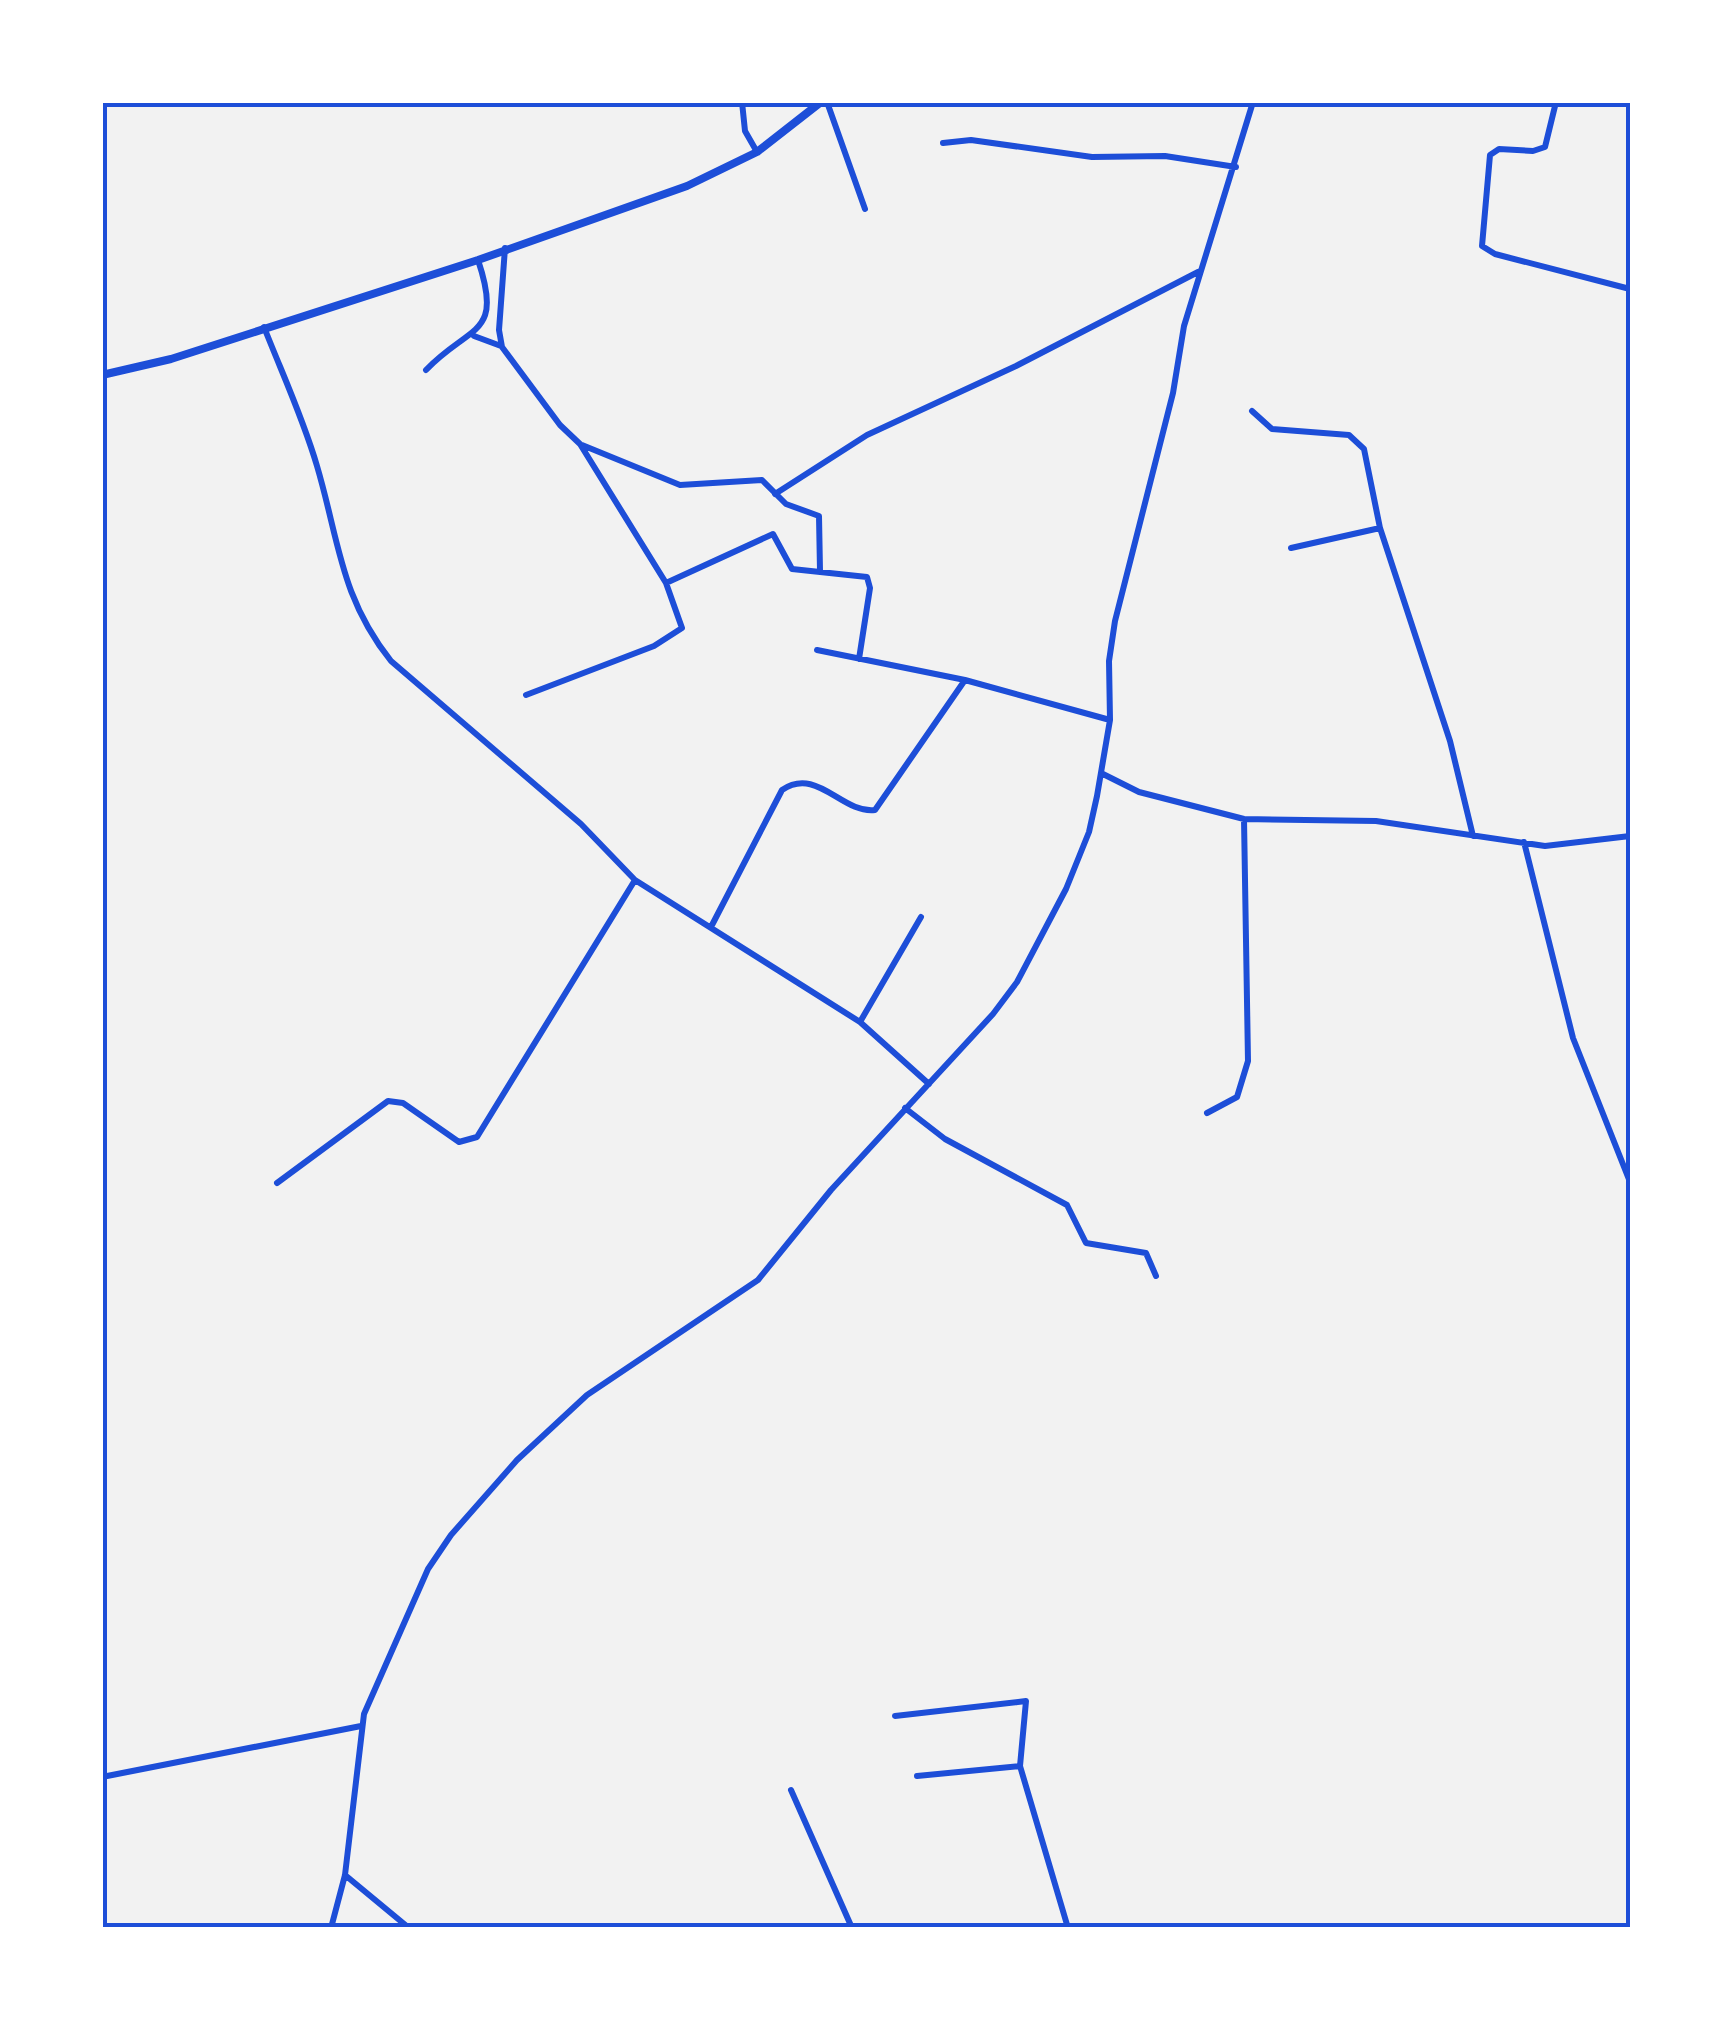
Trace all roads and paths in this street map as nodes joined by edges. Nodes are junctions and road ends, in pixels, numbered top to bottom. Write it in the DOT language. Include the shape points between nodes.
graph roads {
  1 [pos="742,102"];
  2 [pos="824,102"];
  3 [pos="1253,102"];
  4 [pos="1556,102"];
  5 [pos="943,143"];
  6 [pos="757,152"];
  7 [pos="1236,167"];
  8 [pos="865,209"];
  9 [pos="505,248"];
  10 [pos="478,260"];
  11 [pos="1199,271"];
  12 [pos="1630,290"];
  13 [pos="264,327"];
  14 [pos="474,336"];
  15 [pos="502,347"];
  16 [pos="426,370"];
  17 [pos="102,375"];
  18 [pos="1252,411"];
  19 [pos="580,444"];
  20 [pos="775,494"];
  21 [pos="1380,528"];
  22 [pos="1291,548"];
  23 [pos="820,571"];
  24 [pos="666,583"];
  25 [pos="817,650"];
  26 [pos="859,659"];
  27 [pos="965,680"];
  28 [pos="526,695"];
  29 [pos="1110,720"];
  30 [pos="1100,772"];
  31 [pos="1244,819"];
  32 [pos="1473,836"];
  33 [pos="1630,836"];
  34 [pos="1524,842"];
  35 [pos="634,880"];
  36 [pos="922,917"];
  37 [pos="711,927"];
  38 [pos="860,1022"];
  39 [pos="929,1084"];
  40 [pos="905,1108"];
  41 [pos="1207,1113"];
  42 [pos="277,1182"];
  43 [pos="1630,1182"];
  44 [pos="1156,1276"];
  45 [pos="895,1716"];
  46 [pos="361,1726"];
  47 [pos="1020,1766"];
  48 [pos="917,1776"];
  49 [pos="102,1777"];
  50 [pos="791,1790"];
  51 [pos="345,1875"];
  52 [pos="332,1928"];
  53 [pos="409,1928"];
  54 [pos="852,1928"];
  55 [pos="1068,1928"];
  1 -- 6 [label="street"];
  2 -- 6 [label="street"];
  2 -- 8 [label="street"];
  3 -- 7 [label="street"];
  4 -- 12 [label="street" via="1545,147 1499,149 1490,156 1482,246"];
  5 -- 7 [label="street" via="971,140"];
  6 -- 9 [label="street" via="687,186"];
  7 -- 11 [label="street"];
  9 -- 10 [label="street"];
  9 -- 15 [label="street"];
  10 -- 13 [label="street"];
  10 -- 14 [label="street" via="489,308"];
  11 -- 20 [label="street" via="868,435"];
  11 -- 29 [label="street" via="1115,621"];
  13 -- 17 [label="street"];
  13 -- 35 [label="street" via="312,452 348,589 373,638 419,688 581,824"];
  14 -- 15 [label="street"];
  14 -- 16 [label="street"];
  15 -- 19 [label="street"];
  18 -- 21 [label="street" via="1272,429 1348,435 1359,442"];
  19 -- 20 [label="street" via="680,485 756,479"];
  19 -- 24 [label="street"];
  20 -- 23 [label="street" via="819,516"];
  21 -- 22 [label="street"];
  21 -- 32 [label="street" via="1450,740"];
  23 -- 24 [label="street" via="786,565 778,540 767,533"];
  23 -- 26 [label="street" via="861,574 870,581"];
  24 -- 28 [label="street" via="681,620 678,633"];
  25 -- 26 [label="street"];
  26 -- 27 [label="street"];
  27 -- 29 [label="street"];
  27 -- 37 [label="street" via="874,810 812,783 782,790"];
  29 -- 30 [label="street"];
  30 -- 31 [label="street" via="1150,796"];
  30 -- 39 [label="street" via="1080,859 1018,982"];
  31 -- 32 [label="street" via="1361,820"];
  31 -- 41 [label="street" via="1248,1061 1237,1098"];
  32 -- 34 [label="street"];
  33 -- 34 [label="street" via="1545,846"];
  34 -- 43 [label="street" via="1573,1038"];
  35 -- 37 [label="street"];
  35 -- 42 [label="street" via="477,1138 459,1142 402,1103 388,1101"];
  36 -- 38 [label="street"];
  37 -- 38 [label="street"];
  38 -- 39 [label="street"];
  39 -- 40 [label="street"];
  40 -- 44 [label="street" via="945,1138 1067,1205 1086,1243 1146,1253"];
  40 -- 46 [label="street" via="758,1280 587,1395 484,1496 428,1569"];
  45 -- 47 [label="street" via="1026,1701"];
  46 -- 49 [label="street"];
  46 -- 51 [label="street"];
  47 -- 48 [label="street"];
  47 -- 55 [label="street"];
  50 -- 54 [label="street"];
  51 -- 52 [label="street"];
  51 -- 53 [label="street"];
}
